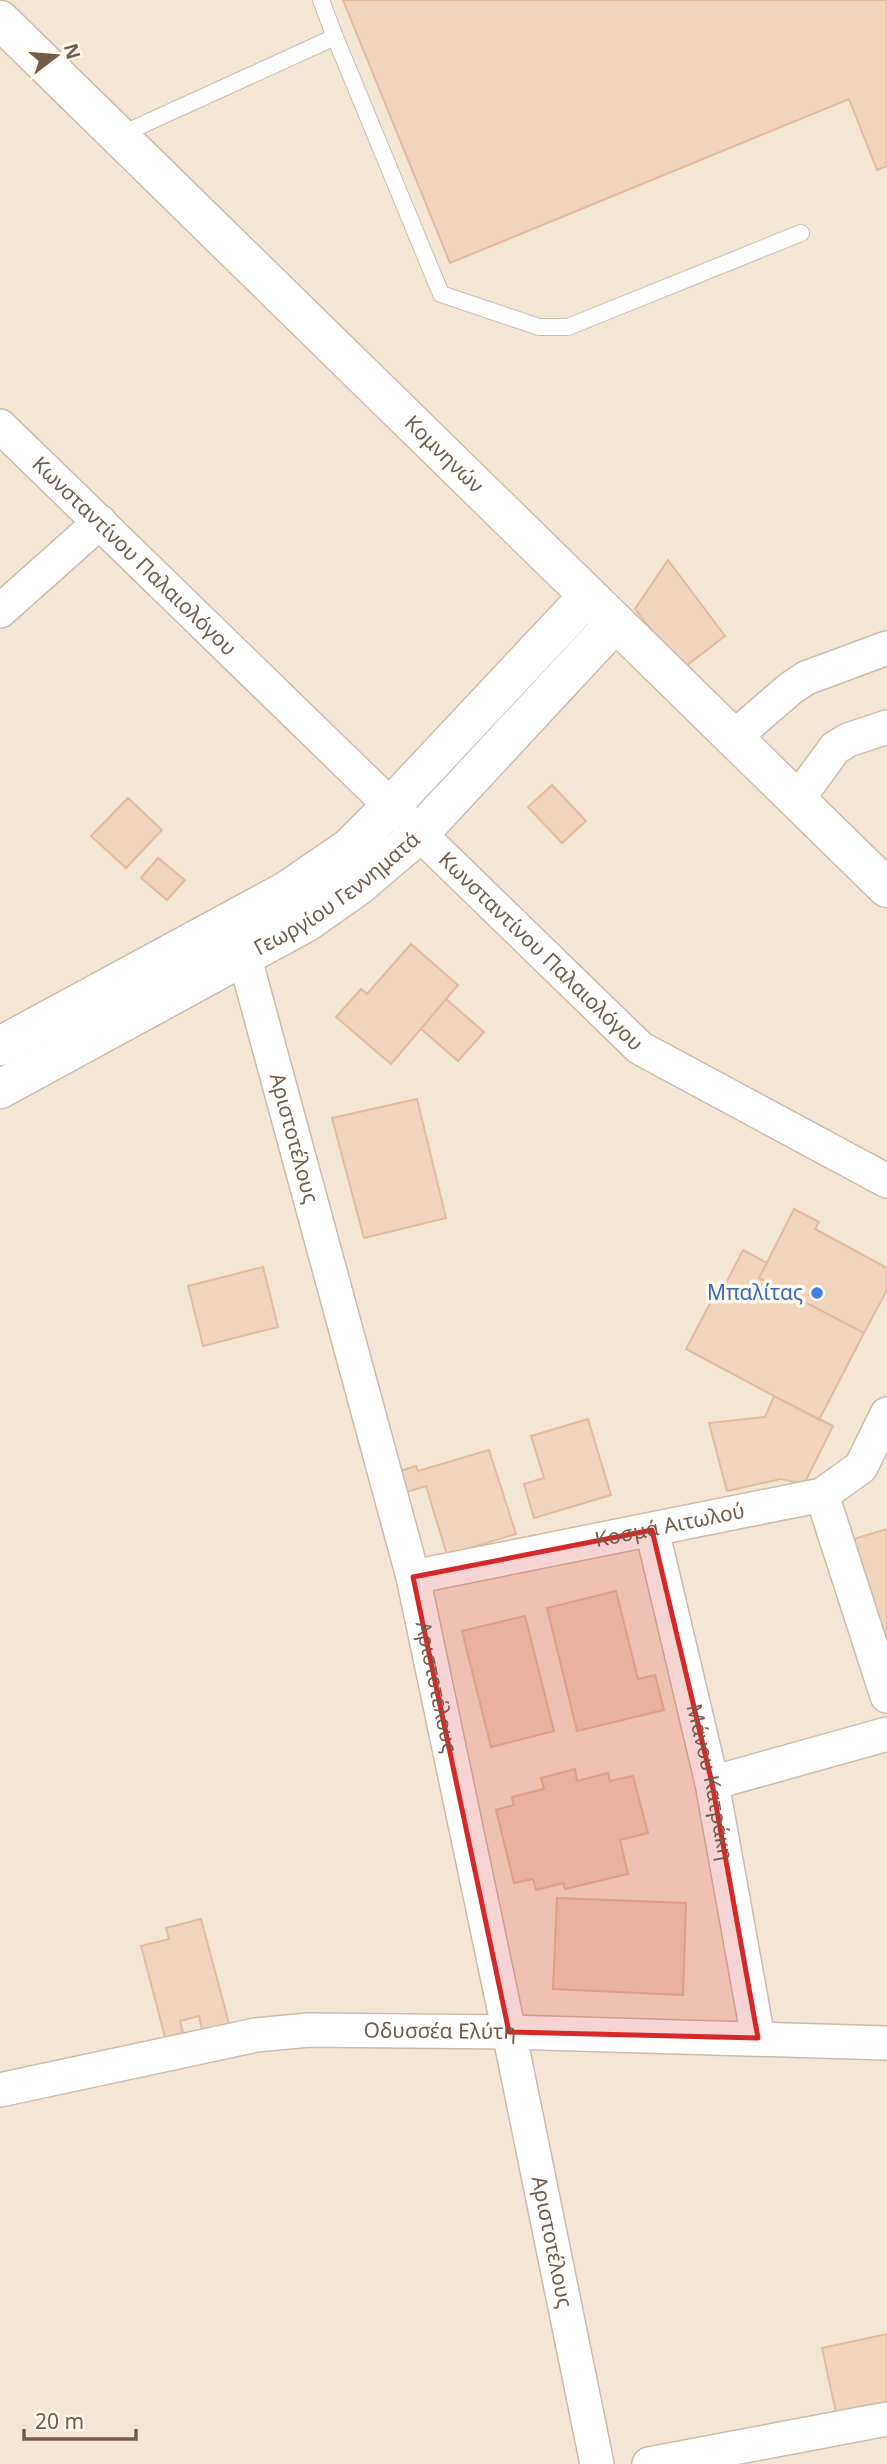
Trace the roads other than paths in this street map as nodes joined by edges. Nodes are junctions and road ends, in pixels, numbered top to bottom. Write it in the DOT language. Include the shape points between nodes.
graph roads {
  1 [pos="321,0"];
  2 [pos="6,17"];
  3 [pos="335,37"];
  4 [pos="117,136"];
  5 [pos="801,233"];
  6 [pos="0,426"];
  7 [pos="100,522"];
  8 [pos="588,596"];
  9 [pos="0,611"];
  10 [pos="615,623"];
  11 [pos="887,648"];
  12 [pos="887,727"];
  13 [pos="733,738"];
  14 [pos="797,800"];
  15 [pos="390,807"];
  16 [pos="418,835"];
  17 [pos="887,888"];
  18 [pos="236,939"];
  19 [pos="0,1046"];
  20 [pos="0,1089"];
  21 [pos="887,1181"];
  22 [pos="887,1414"];
  23 [pos="822,1495"];
  24 [pos="652,1530"];
  25 [pos="413,1577"];
  26 [pos="887,1696"];
  27 [pos="887,1734"];
  28 [pos="712,1783"];
  29 [pos="509,2032"];
  30 [pos="758,2038"];
  31 [pos="887,2043"];
  32 [pos="0,2090"];
  33 [pos="887,2420"];
  34 [pos="597,2464"];
  35 [pos="649,2464"];
  1 -- 3 [label="lane"];
  2 -- 4 [label="street, Κομνηνών"];
  3 -- 4 [label="lane"];
  3 -- 5 [label="lane" via="441,294 539,327 568,327"];
  4 -- 8 [label="street, Κομνηνών"];
  6 -- 7 [label="street, Κωνσταντίνου Παλαιολόγου"];
  7 -- 9 [label="street"];
  7 -- 15 [label="street, Κωνσταντίνου Παλαιολόγου"];
  8 -- 10 [label="street, Κομνηνών"];
  8 -- 15 [label="street, Γεωργίου Γεννηματά"];
  10 -- 13 [label="street, Κομνηνών"];
  10 -- 16 [label="street, Γεωργίου Γεννηματά"];
  11 -- 13 [label="street" via="806,678"];
  12 -- 14 [label="street" via="835,748"];
  13 -- 14 [label="street, Κομνηνών"];
  14 -- 17 [label="street, Κομνηνών"];
  15 -- 16 [label="street, Κωνσταντίνου Παλαιολόγου"];
  15 -- 18 [label="street, Γεωργίου Γεννηματά" via="349,848 288,890"];
  16 -- 18 [label="street, Γεωργίου Γεννηματά" via="307,922"];
  16 -- 21 [label="street, Κωνσταντίνου Παλαιολόγου" via="640,1048"];
  18 -- 19 [label="street, Γεωργίου Γεννηματά"];
  18 -- 20 [label="street, Γεωργίου Γεννηματά"];
  18 -- 25 [label="street, Αριστοτέλους"];
  22 -- 23 [label="street, Κοσμά Αιτωλού" via="860,1466"];
  23 -- 24 [label="street, Κοσμά Αιτωλού"];
  23 -- 26 [label="street"];
  24 -- 25 [label="street, Κοσμά Αιτωλού"];
  24 -- 28 [label="street, Μάνου Κατράκη"];
  25 -- 29 [label="street, Αριστοτέλους"];
  27 -- 28 [label="street"];
  28 -- 30 [label="street, Μάνου Κατράκη"];
  29 -- 30 [label="street, Οδυσσέα Ελύτη"];
  29 -- 32 [label="street, Οδυσσέα Ελύτη" via="309,2030 256,2035"];
  29 -- 34 [label="street, Αριστοτέλους"];
  30 -- 31 [label="street, Οδυσσέα Ελύτη"];
  33 -- 35 [label="street"];
}
